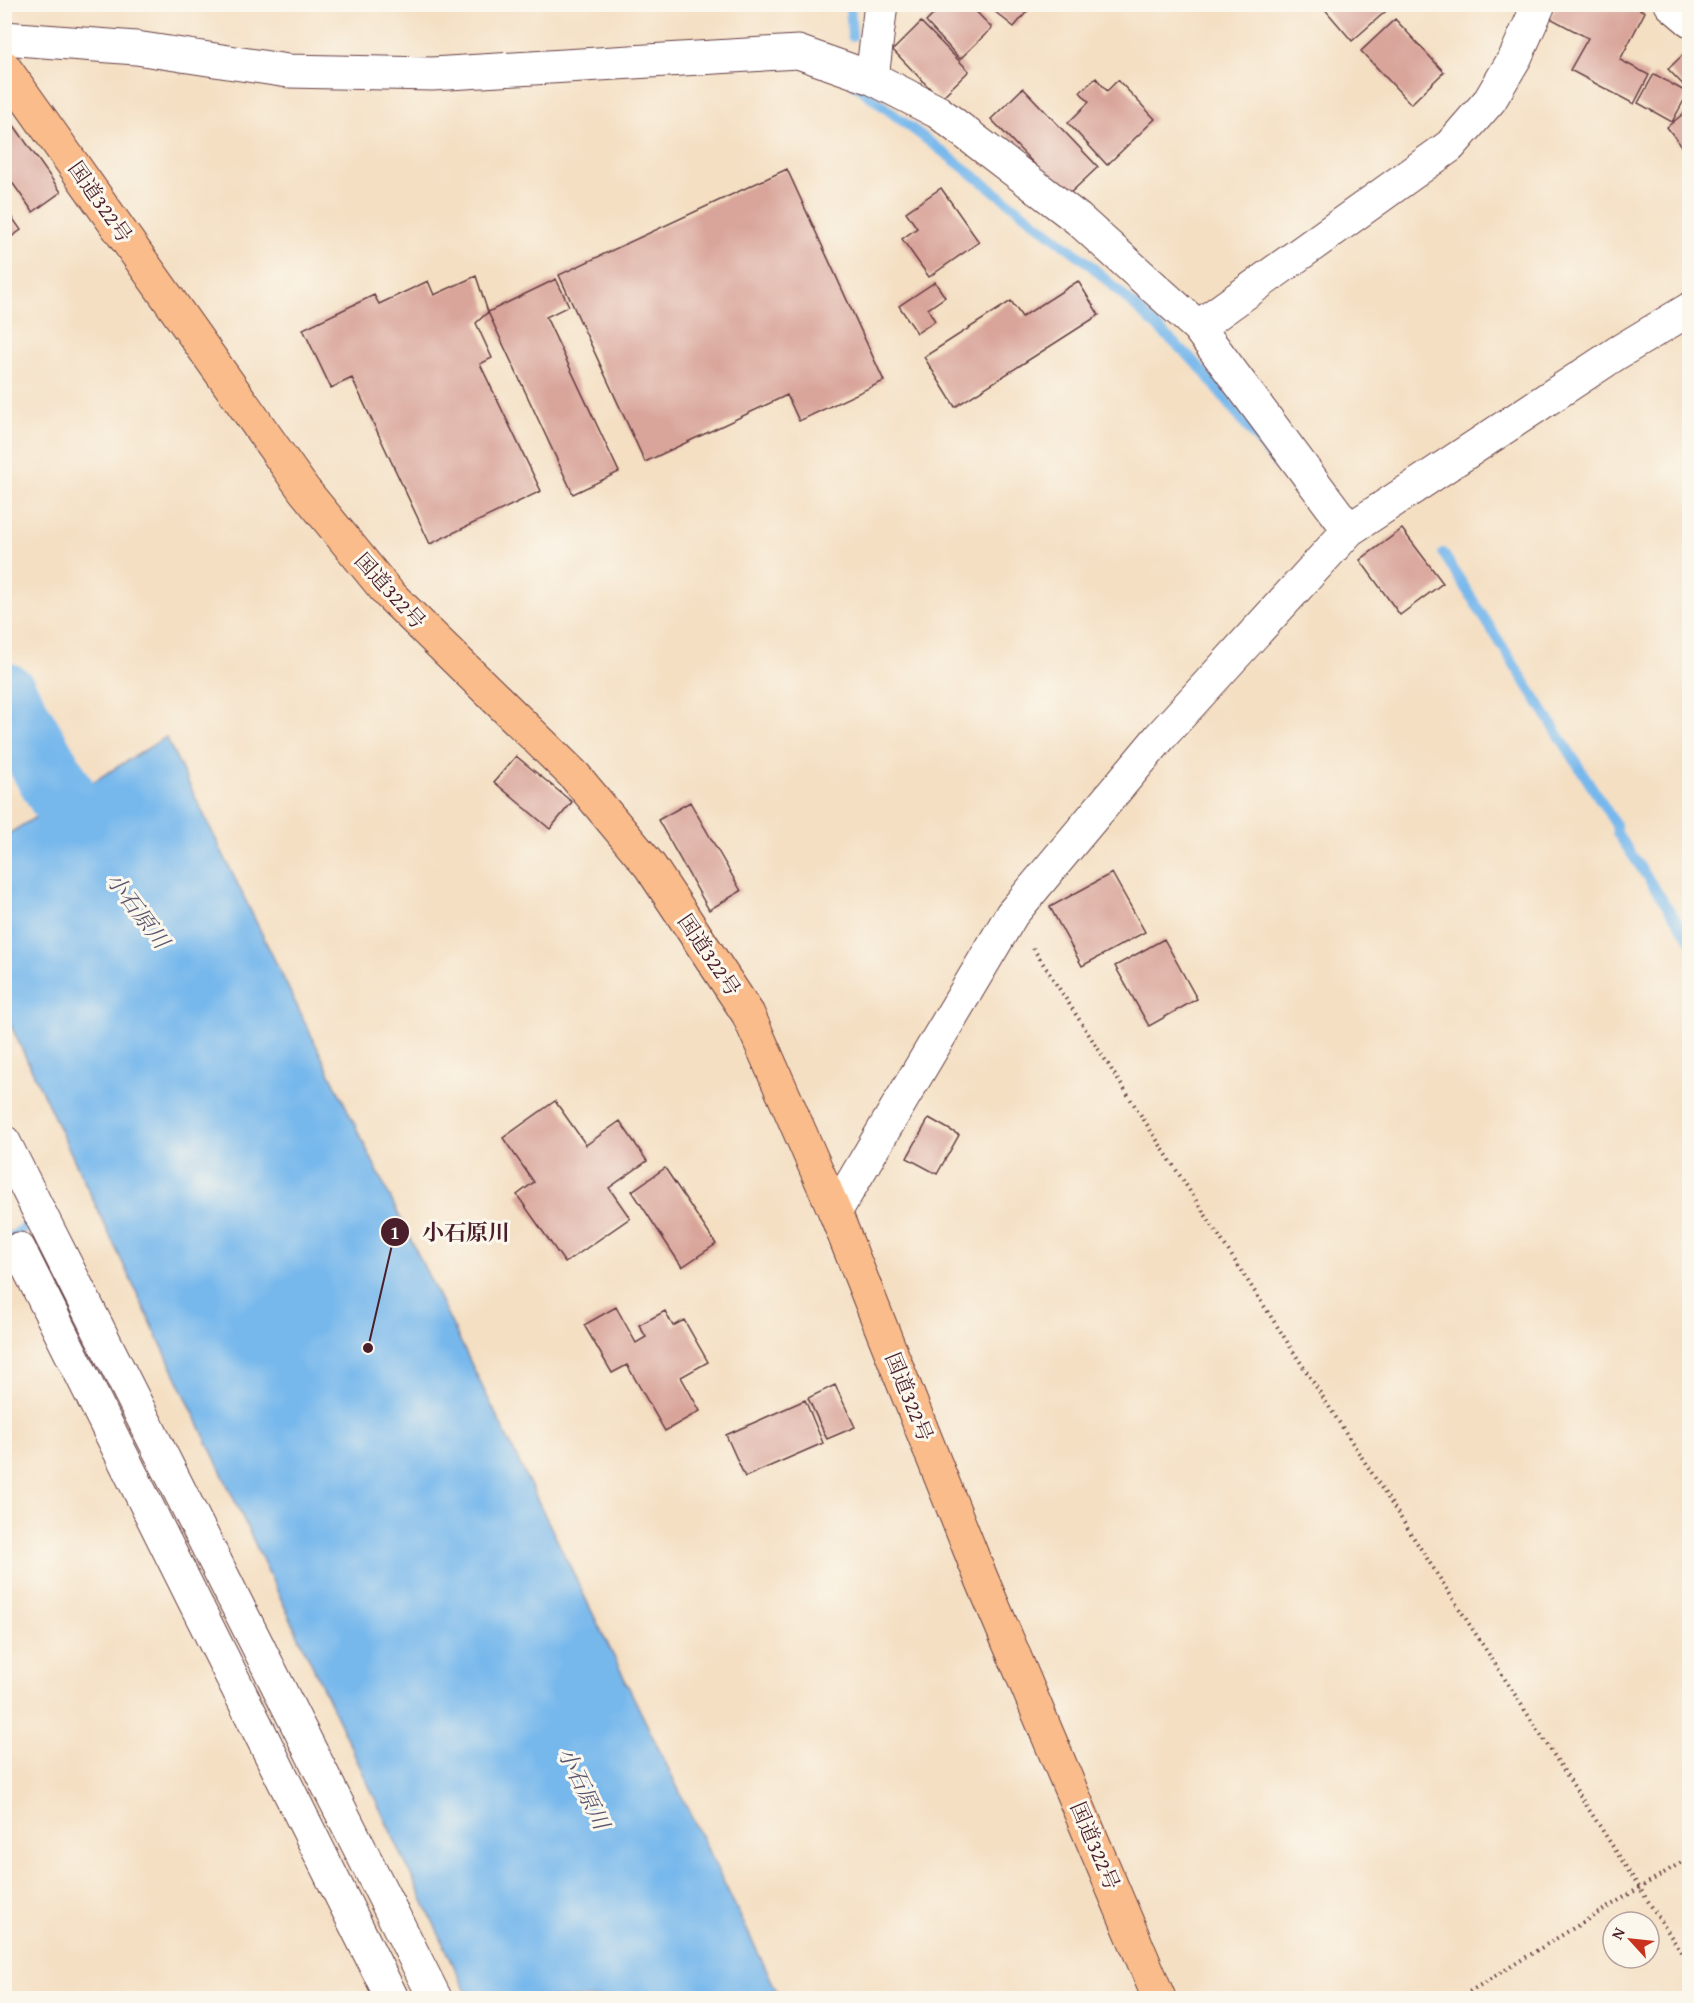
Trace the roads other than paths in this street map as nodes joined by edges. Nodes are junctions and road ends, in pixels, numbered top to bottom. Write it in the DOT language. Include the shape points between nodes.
graph roads {
  1 [pos="881,4"];
  2 [pos="1539,4"];
  3 [pos="1671,4"];
  4 [pos="1689,20"];
  5 [pos="4,38"];
  6 [pos="4,67"];
  7 [pos="872,78"];
  8 [pos="1689,309"];
  9 [pos="1198,327"];
  10 [pos="1349,530"];
  11 [pos="4,1142"];
  12 [pos="835,1212"];
  13 [pos="50,1230"];
  14 [pos="12,1254"];
  15 [pos="392,1998"];
  16 [pos="435,1998"];
  17 [pos="1159,1998"];
  1 -- 7 [label="street"];
  2 -- 9 [label="street" via="1516,56 1490,100 1450,146"];
  3 -- 4 [label="street"];
  5 -- 7 [label="street" via="136,48 288,71 420,74 798,52"];
  6 -- 12 [label="highway, 国道322号" via="304,490 389,594 575,776 650,866 748,1014"];
  7 -- 9 [label="street" via="938,112 1078,219"];
  8 -- 10 [label="street"];
  9 -- 10 [label="street"];
  10 -- 12 [label="street" via="1160,737 1012,915"];
  11 -- 13 [label="street"];
  12 -- 17 [label="highway, 国道322号" via="977,1568"];
  13 -- 14 [label="street"];
  13 -- 16 [label="street"];
  14 -- 15 [label="street"];
}
